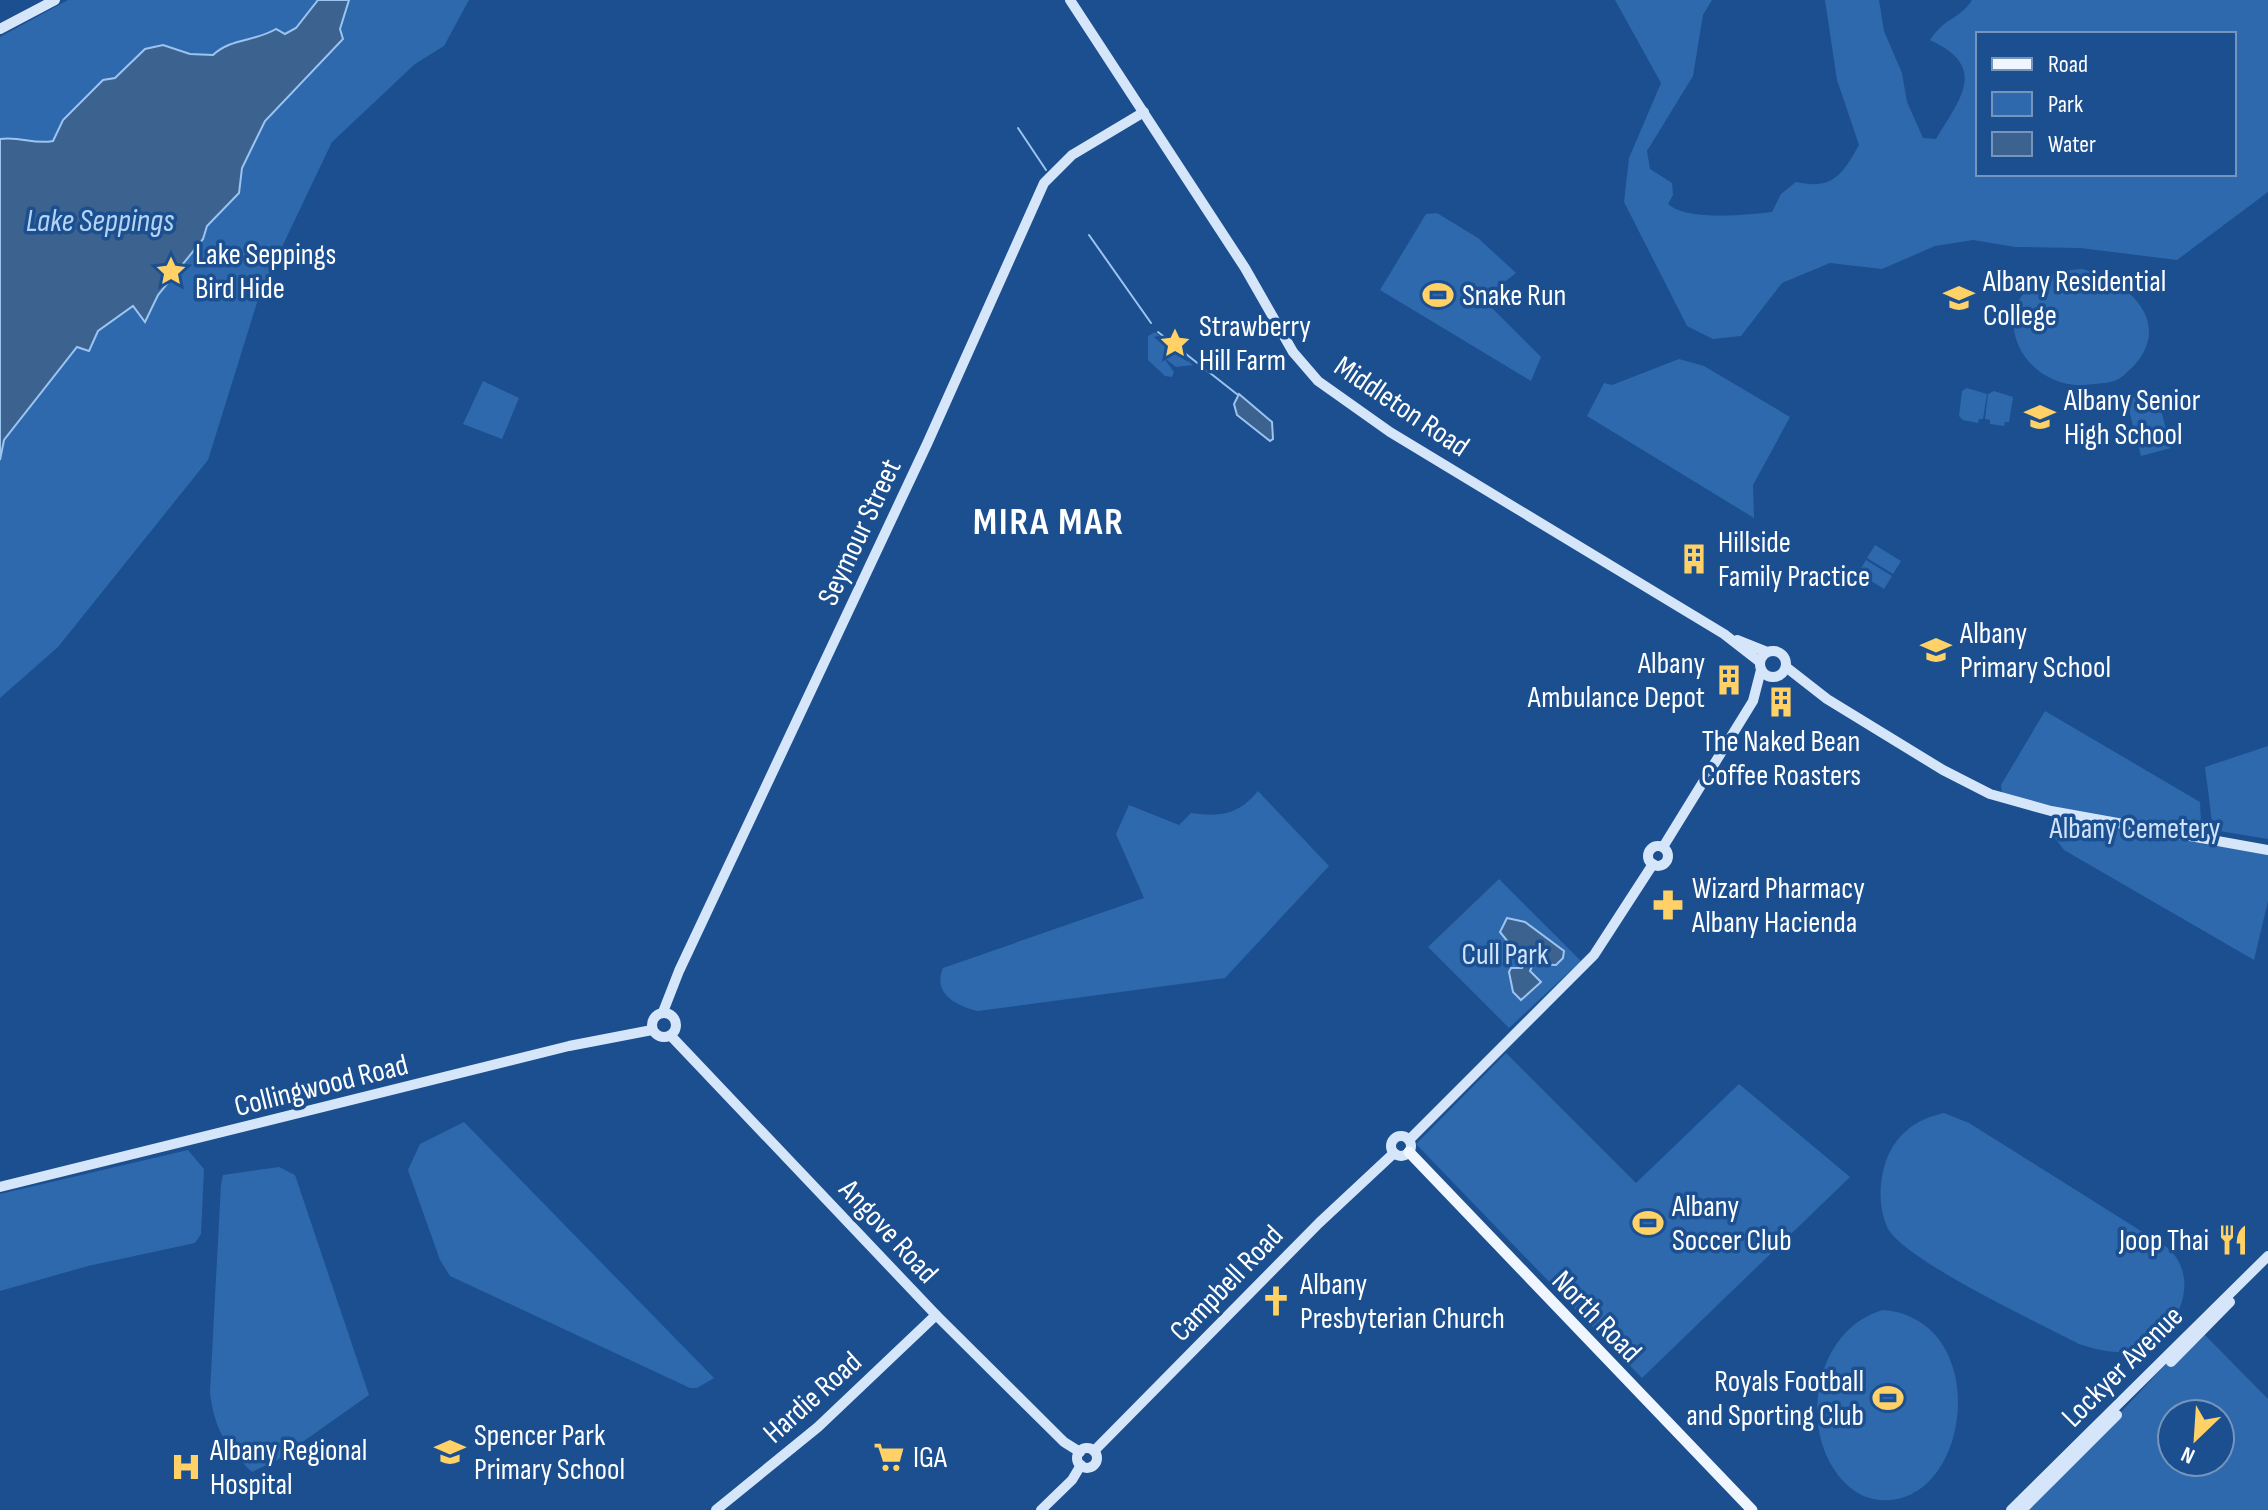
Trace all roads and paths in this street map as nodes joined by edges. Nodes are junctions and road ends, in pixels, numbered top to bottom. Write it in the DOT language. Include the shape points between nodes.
graph roads {
  1 [pos="55,0"];
  2 [pos="1070,0"];
  3 [pos="0,29"];
  4 [pos="1144,112"];
  5 [pos="1724,634"];
  6 [pos="1767,652"];
  7 [pos="1760,666"];
  8 [pos="1779,673"];
  9 [pos="1753,701"];
  10 [pos="2268,850"];
  11 [pos="663,1012"];
  12 [pos="652,1030"];
  13 [pos="671,1036"];
  14 [pos="1409,1146"];
  15 [pos="1394,1153"];
  16 [pos="0,1187"];
  17 [pos="2268,1256"];
  18 [pos="2268,1264"];
  19 [pos="936,1315"];
  20 [pos="1094,1451"];
  21 [pos="1080,1452"];
  22 [pos="1081,1465"];
  23 [pos="716,1510"];
  24 [pos="1041,1510"];
  25 [pos="1752,1510"];
  26 [pos="2011,1510"];
  27 [pos="2022,1510"];
  1 -- 3 [label="main road"];
  2 -- 4 [label="main road, Middleton Road"];
  4 -- 5 [label="main road, Middleton Road" via="1293,352 1318,381 1390,432"];
  4 -- 11 [label="main road, Seymour Street" via="1072,155 1044,183"];
  5 -- 6 [label="main road, Middleton Road"];
  5 -- 7 [label="main road, Middleton Road"];
  6 -- 7 [label="main road"];
  6 -- 8 [label="main road, Middleton Road" via="1780,653"];
  7 -- 8 [label="main road, Middleton Road"];
  7 -- 9 [label="main road"];
  8 -- 9 [label="main road"];
  8 -- 10 [label="main road" via="1967,784 2015,804"];
  9 -- 14 [label="main road" via="1663,847 1650,849 1653,864 1594,955 1508,1036"];
  11 -- 12 [label="main road" via="652,1022"];
  11 -- 13 [label="main road" via="677,1024"];
  12 -- 13 [label="main road" via="657,1036"];
  12 -- 16 [label="main road, Collingwood Road"];
  13 -- 19 [label="main road, Angove Road"];
  14 -- 15 [label="main road" via="1403,1156"];
  14 -- 15 [label="main road, Campbell Road" via="1402,1136 1395,1139"];
  14 -- 25 [label="main road, North Road"];
  15 -- 20 [label="main road, Campbell Road"];
  17 -- 26 [label="main road, Lockyer Avenue"];
  18 -- 27 [label="main road, Lockyer Avenue"];
  19 -- 21 [label="main road, Angove Road" via="1053,1432"];
  19 -- 23 [label="main road, Hardie Road" via="818,1427"];
  20 -- 21 [label="main road"];
  20 -- 22 [label="main road" via="1093,1466"];
  21 -- 22 [label="main road"];
  22 -- 24 [label="main road"];
}
